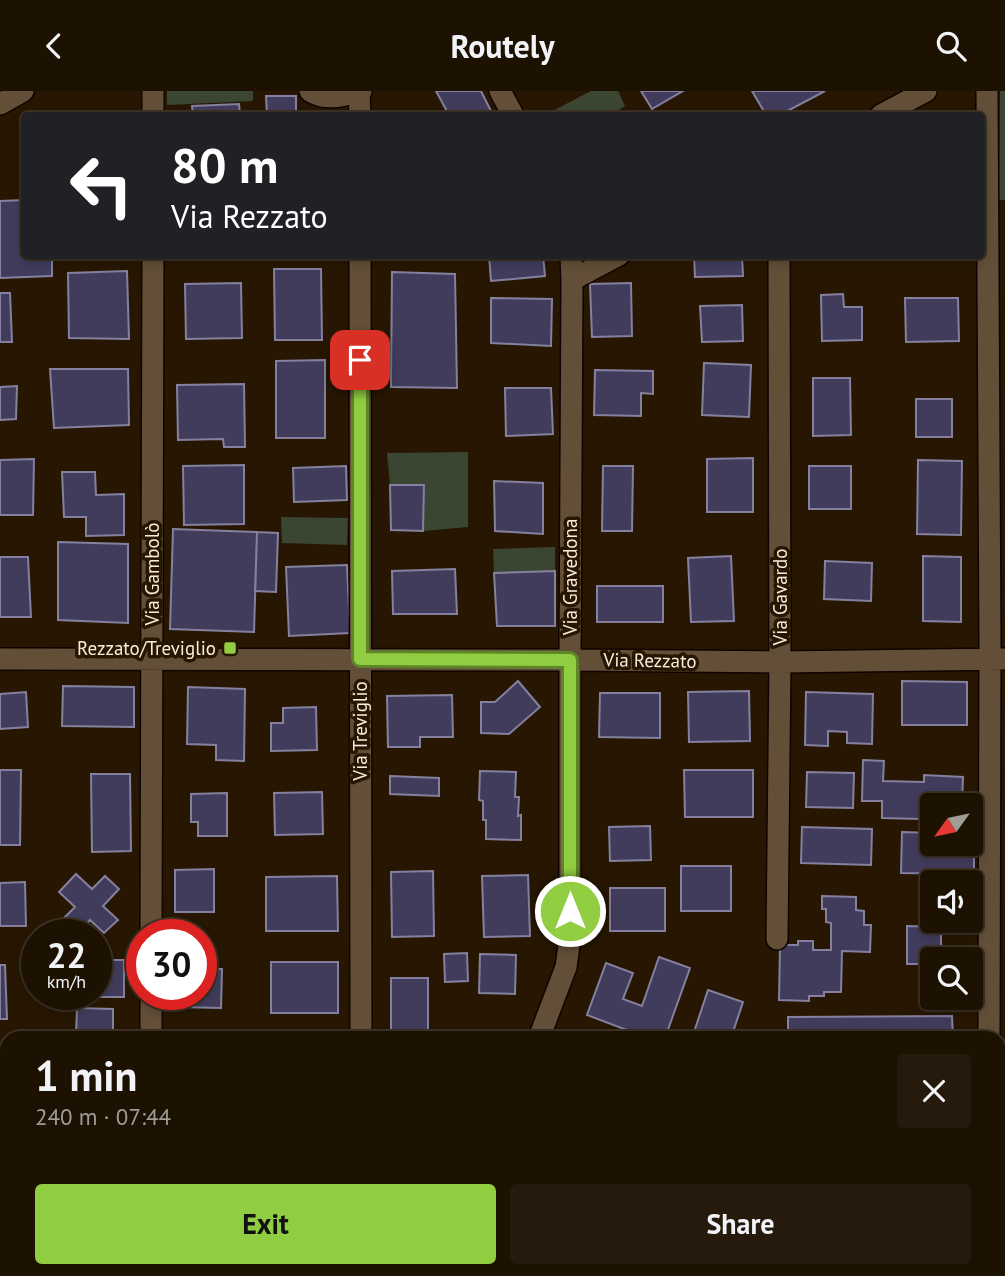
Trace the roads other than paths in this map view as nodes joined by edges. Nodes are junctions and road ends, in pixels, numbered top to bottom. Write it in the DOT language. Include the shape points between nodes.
graph roads {
  1 [pos="23,91"];
  2 [pos="153,91"];
  3 [pos="310,91"];
  4 [pos="360,91"];
  5 [pos="500,91"];
  6 [pos="926,91"];
  7 [pos="987,91"];
  8 [pos="0,104"];
  9 [pos="153,112"];
  10 [pos="360,112"];
  11 [pos="511,112"];
  12 [pos="887,112"];
  13 [pos="153,259"];
  14 [pos="360,259"];
  15 [pos="571,259"];
  16 [pos="611,259"];
  17 [pos="779,259"];
  18 [pos="572,280"];
  19 [pos="0,659"];
  20 [pos="360,659"];
  21 [pos="997,659"];
  22 [pos="152,660"];
  23 [pos="570,660"];
  24 [pos="780,662"];
  25 [pos="151,919"];
  26 [pos="777,939"];
  27 [pos="151,1010"];
  28 [pos="151,1031"];
  29 [pos="361,1031"];
  30 [pos="542,1031"];
  31 [pos="989,1031"];
  1 -- 8 [label="street"];
  2 -- 9 [label="street"];
  3 -- 4 [label="street" via="328,98"];
  4 -- 10 [label="street"];
  5 -- 11 [label="street"];
  6 -- 12 [label="street"];
  7 -- 21 [label="street"];
  13 -- 22 [label="street, Via Gambolò"];
  14 -- 20 [label="street, Via Treviglio"];
  15 -- 18 [label="street, Via Gravedona"];
  16 -- 18 [label="street"];
  17 -- 24 [label="street, Via Gavardo"];
  18 -- 23 [label="street, Via Gravedona"];
  19 -- 22 [label="street, Via Rezzato"];
  20 -- 22 [label="street, Via Rezzato"];
  20 -- 23 [label="street, Via Rezzato"];
  20 -- 29 [label="street, Via Treviglio"];
  21 -- 24 [label="street, Via Rezzato"];
  21 -- 31 [label="street"];
  22 -- 25 [label="street, Via Gambolò"];
  23 -- 24 [label="street, Via Rezzato"];
  23 -- 30 [label="street, Via Gravedona" via="570,947"];
  24 -- 26 [label="street, Via Gavardo"];
  27 -- 28 [label="street"];
}
